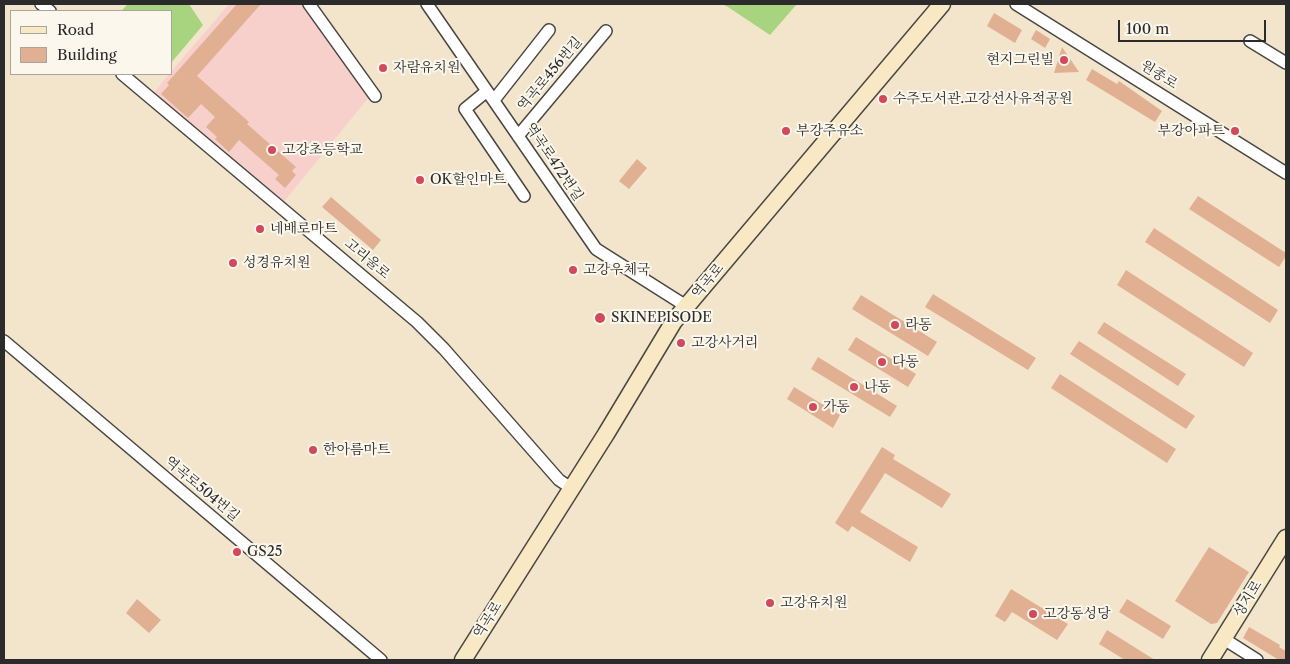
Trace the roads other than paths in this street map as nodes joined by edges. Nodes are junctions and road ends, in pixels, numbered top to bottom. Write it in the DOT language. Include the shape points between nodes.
graph roads {
  1 [pos="309,4"];
  2 [pos="428,4"];
  3 [pos="942,4"];
  4 [pos="1016,4"];
  5 [pos="549,30"];
  6 [pos="606,31"];
  7 [pos="1250,41"];
  8 [pos="1286,63"];
  9 [pos="123,75"];
  10 [pos="375,96"];
  11 [pos="491,96"];
  12 [pos="518,136"];
  13 [pos="1286,173"];
  14 [pos="524,196"];
  15 [pos="686,306"];
  16 [pos="4,341"];
  17 [pos="571,488"];
  18 [pos="1286,538"];
  19 [pos="1224,639"];
  20 [pos="381,660"];
  21 [pos="463,660"];
  22 [pos="1210,660"];
  23 [pos="1257,660"];
  1 -- 10 [label="street"];
  2 -- 11 [label="street, 역곡로472번길"];
  3 -- 15 [label="street, 역곡로"];
  4 -- 13 [label="street, 원종로"];
  5 -- 11 [label="street, 역곡로456번길"];
  6 -- 12 [label="street, 역곡로456번길"];
  7 -- 8 [label="street"];
  9 -- 17 [label="street, 고리울로" via="418,322 559,480"];
  11 -- 12 [label="street, 역곡로472번길"];
  11 -- 14 [label="street, 역곡로456번길" via="464,109"];
  12 -- 15 [label="street, 역곡로472번길" via="596,250"];
  15 -- 17 [label="street, 역곡로" via="674,320"];
  16 -- 20 [label="street, 역곡로504번길"];
  17 -- 21 [label="street, 역곡로"];
  18 -- 19 [label="street, 성지로"];
  19 -- 22 [label="street, 성지로"];
  19 -- 23 [label="street"];
}
